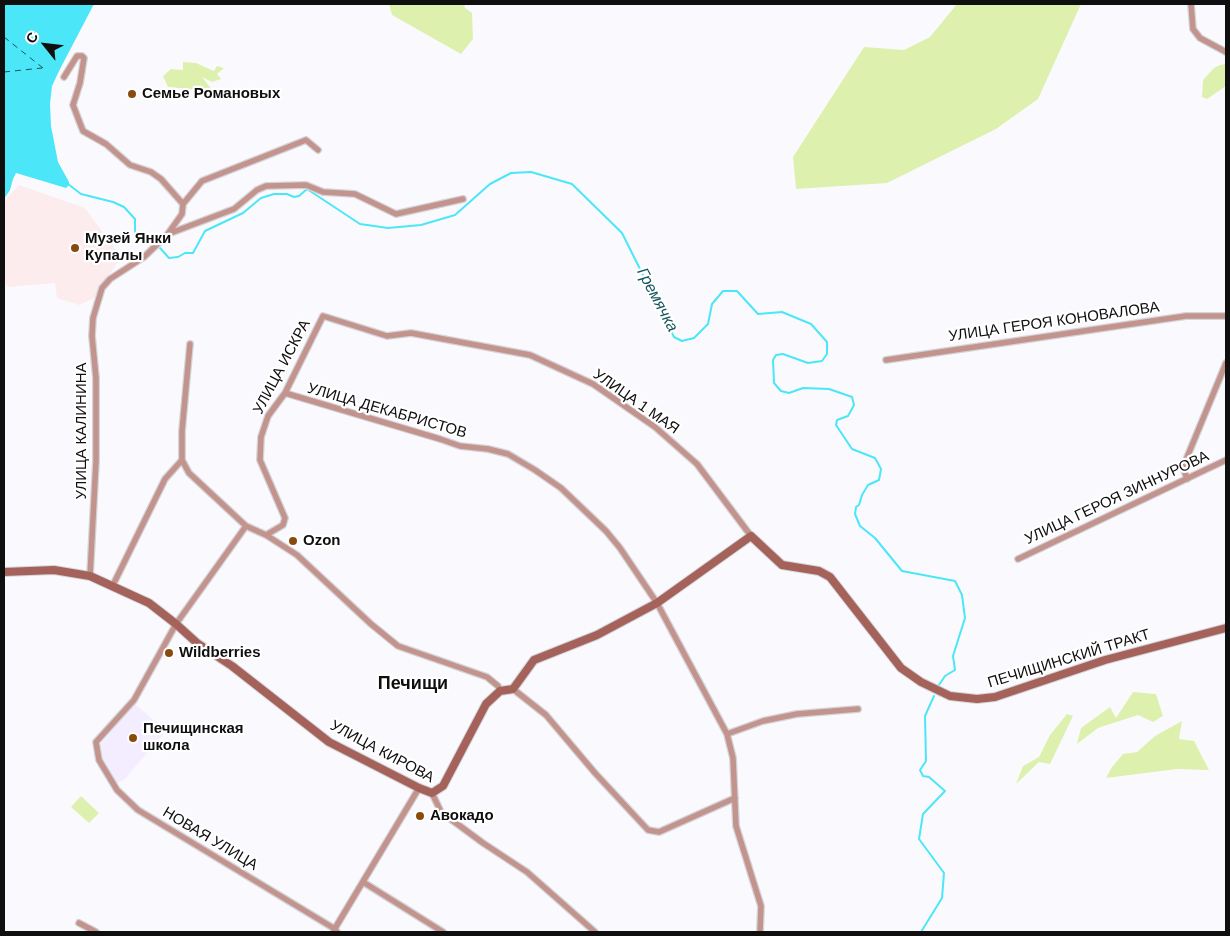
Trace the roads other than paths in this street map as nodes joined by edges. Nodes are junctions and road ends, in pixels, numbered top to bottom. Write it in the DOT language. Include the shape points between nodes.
graph roads {
  1 [pos="1191,4"];
  2 [pos="1226,52"];
  3 [pos="64,77"];
  4 [pos="318,150"];
  5 [pos="464,199"];
  6 [pos="183,204"];
  7 [pos="167,235"];
  8 [pos="323,316"];
  9 [pos="1226,316"];
  10 [pos="190,344"];
  11 [pos="886,360"];
  12 [pos="1226,363"];
  13 [pos="284,394"];
  14 [pos="182,460"];
  15 [pos="1226,460"];
  16 [pos="1187,479"];
  17 [pos="246,526"];
  18 [pos="266,535"];
  19 [pos="751,536"];
  20 [pos="1018,559"];
  21 [pos="4,572"];
  22 [pos="90,576"];
  23 [pos="113,586"];
  24 [pos="657,603"];
  25 [pos="176,624"];
  26 [pos="1226,628"];
  27 [pos="513,688"];
  28 [pos="500,691"];
  29 [pos="858,709"];
  30 [pos="727,734"];
  31 [pos="418,788"];
  32 [pos="432,793"];
  33 [pos="735,798"];
  34 [pos="363,882"];
  35 [pos="79,923"];
  36 [pos="335,931"];
  37 [pos="96,932"];
  38 [pos="443,932"];
  39 [pos="595,932"];
  40 [pos="760,932"];
  1 -- 2 [label="street" via="1193,30 1200,38"];
  3 -- 6 [label="street" via="77,56 82,56 80,84 73,105 83,131 106,144 130,165 161,179"];
  4 -- 6 [label="street" via="306,140 202,182"];
  5 -- 7 [label="street" via="396,214 355,194 323,192 306,185 266,186 234,209"];
  6 -- 7 [label="street" via="182,214"];
  7 -- 22 [label="street, УЛИЦА КАЛИНИНА" via="144,257 110,279 102,288 93,318 96,461"];
  8 -- 13 [label="street, УЛИЦА ИСКРА"];
  8 -- 19 [label="street, УЛИЦА 1 МАЯ" via="387,336 411,333 530,355 593,384 654,427 697,464"];
  9 -- 11 [label="street, УЛИЦА ГЕРОЯ КОНОВАЛОВА" via="1186,316"];
  10 -- 14 [label="street"];
  12 -- 16 [label="street" via="1183,467"];
  13 -- 18 [label="street, УЛИЦА ИСКРА" via="268,416 261,437 260,460 285,518 283,525"];
  13 -- 24 [label="street, УЛИЦА ДЕКАБРИСТОВ" via="460,446 508,454 561,488 606,531"];
  14 -- 17 [label="street" via="189,472"];
  14 -- 23 [label="street" via="165,479"];
  15 -- 16 [label="street, УЛИЦА ГЕРОЯ ЗИННУРОВА"];
  16 -- 20 [label="street, УЛИЦА ГЕРОЯ ЗИННУРОВА"];
  17 -- 18 [label="street"];
  17 -- 25 [label="street"];
  18 -- 28 [label="street" via="297,555 398,646 487,677"];
  19 -- 24 [label="street"];
  19 -- 26 [label="street, ПЕЧИЩИНСКИЙ ТРАКТ" via="782,565 819,571 830,577 901,668 950,696 977,700 995,697 1105,660"];
  21 -- 22 [label="street, УЛИЦА КИРОВА" via="54,570"];
  22 -- 23 [label="street, УЛИЦА КИРОВА"];
  23 -- 25 [label="street, УЛИЦА КИРОВА" via="149,603"];
  24 -- 27 [label="street" via="597,636 534,660"];
  24 -- 30 [label="street, УЛИЦА ДЕКАБРИСТОВ"];
  25 -- 31 [label="street, УЛИЦА КИРОВА" via="329,742"];
  25 -- 36 [label="street, НОВАЯ УЛИЦА" via="134,700 96,742 103,768 118,790 138,810"];
  27 -- 28 [label="street"];
  27 -- 33 [label="street" via="546,715 648,830 659,832"];
  28 -- 32 [label="street" via="486,704 442,786"];
  29 -- 30 [label="street" via="788,716"];
  30 -- 33 [label="street, УЛИЦА ДЕКАБРИСТОВ" via="733,758"];
  31 -- 32 [label="street, УЛИЦА КИРОВА"];
  31 -- 34 [label="street"];
  32 -- 39 [label="street, УЛИЦА КИРОВА" via="441,812 527,872"];
  33 -- 40 [label="street, УЛИЦА ДЕКАБРИСТОВ" via="736,826 761,906"];
  34 -- 36 [label="street"];
  34 -- 38 [label="street"];
  35 -- 37 [label="street"];
}
